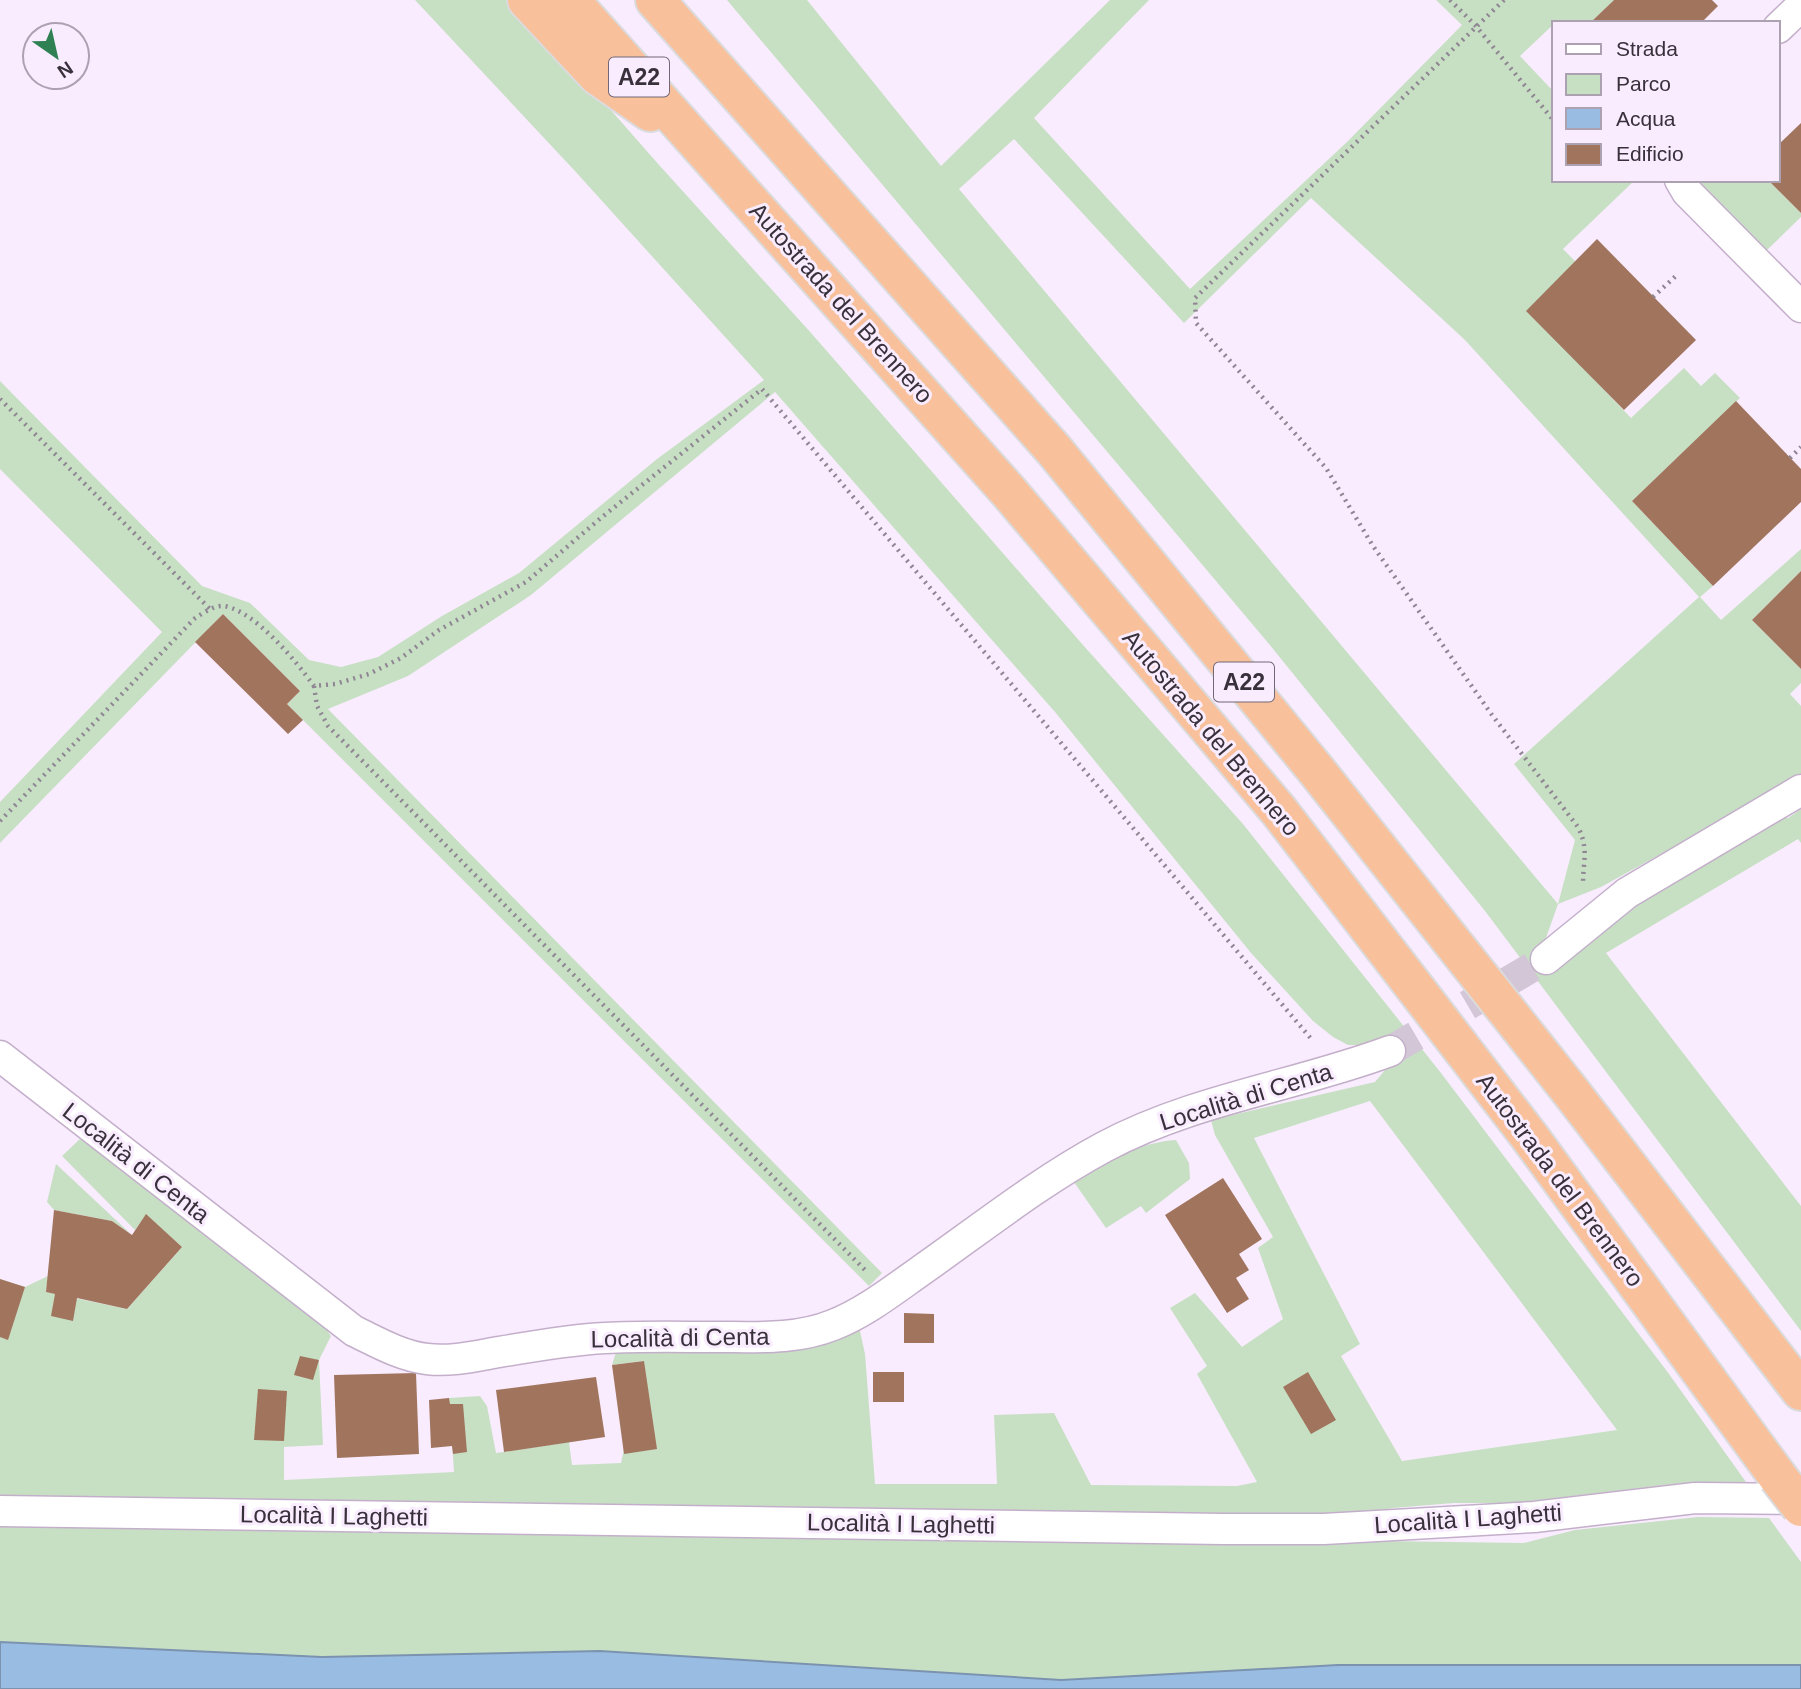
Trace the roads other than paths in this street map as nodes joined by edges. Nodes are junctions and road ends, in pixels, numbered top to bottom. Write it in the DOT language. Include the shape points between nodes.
graph roads {
  1 [pos="527,0"];
  2 [pos="570,0"];
  3 [pos="655,0"];
  4 [pos="1801,6"];
  5 [pos="1780,26"];
  6 [pos="709,154"];
  7 [pos="1681,182"];
  8 [pos="1801,307"];
  9 [pos="1801,790"];
  10 [pos="1546,959"];
  11 [pos="1390,1051"];
  12 [pos="0,1056"];
  13 [pos="1801,1391"];
  14 [pos="1789,1488"];
  15 [pos="1801,1507"];
  16 [pos="0,1511"];
  1 -- 6 [label="highway" via="598,76"];
  2 -- 6 [label="highway, Autostrada del Brennero / A22"];
  3 -- 13 [label="highway, A22" via="1054,450 1325,781"];
  4 -- 5 [label="street"];
  6 -- 14 [label="highway, Autostrada del Brennero / A22" via="1009,492 1279,811 1529,1136"];
  7 -- 8 [label="street"];
  9 -- 10 [label="street" via="1627,893"];
  11 -- 12 [label="street, Località di Centa" via="1216,1101 1105,1147 856,1315 832,1326 766,1337 604,1338 457,1360 406,1354 354,1331"];
  14 -- 15 [label="highway, Autostrada del Brennero / A22, bridge"];
  14 -- 16 [label="street, Località I Laghetti" via="1534,1517 1311,1529"];
}
